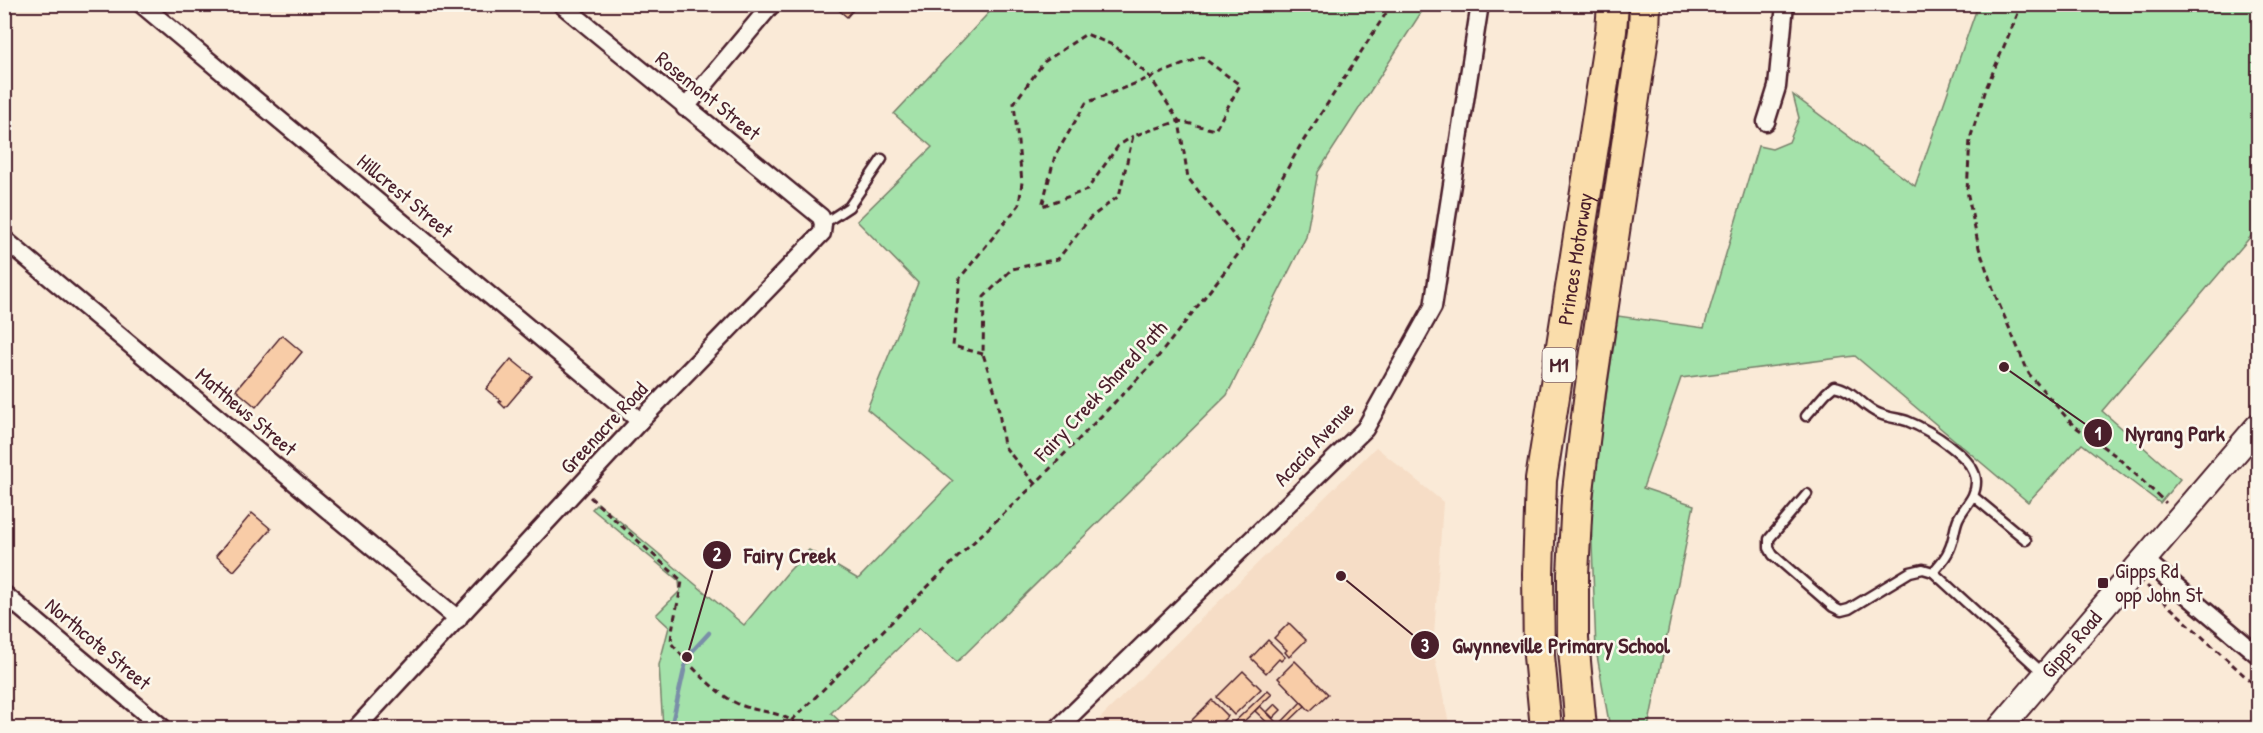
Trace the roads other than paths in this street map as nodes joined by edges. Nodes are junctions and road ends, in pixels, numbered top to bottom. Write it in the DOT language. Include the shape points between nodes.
graph roads {
  1 [pos="141,4"];
  2 [pos="561,4"];
  3 [pos="772,4"];
  4 [pos="1480,4"];
  5 [pos="1613,4"];
  6 [pos="1645,4"];
  7 [pos="1785,4"];
  8 [pos="685,108"];
  9 [pos="1766,122"];
  10 [pos="882,159"];
  11 [pos="824,224"];
  12 [pos="4,239"];
  13 [pos="1806,416"];
  14 [pos="640,421"];
  15 [pos="2259,426"];
  16 [pos="1807,494"];
  17 [pos="1973,496"];
  18 [pos="2026,540"];
  19 [pos="2138,567"];
  20 [pos="1933,572"];
  21 [pos="4,594"];
  22 [pos="458,619"];
  23 [pos="2258,655"];
  24 [pos="2046,675"];
  25 [pos="163,729"];
  26 [pos="356,729"];
  27 [pos="1058,729"];
  28 [pos="1546,729"];
  29 [pos="1581,729"];
  30 [pos="2000,729"];
  1 -- 14 [label="street, Hillcrest Street"];
  2 -- 8 [label="street, Rosemont Street"];
  3 -- 8 [label="street"];
  4 -- 27 [label="street, Acacia Avenue" via="1433,308 1365,429"];
  5 -- 28 [label="highway, Princes Motorway / M1" via="1541,480 1539,657"];
  6 -- 29 [label="highway, Princes Motorway / M1" via="1577,499 1573,639"];
  7 -- 9 [label="street" via="1777,87"];
  8 -- 11 [label="street, Rosemont Street" via="821,217"];
  10 -- 11 [label="lane, Greenacre Road" via="849,207"];
  11 -- 14 [label="street, Greenacre Road" via="822,232"];
  12 -- 22 [label="street, Matthews Street"];
  13 -- 17 [label="lane" via="1834,387 1845,388 1878,414 1905,420 1959,454 1976,475"];
  14 -- 22 [label="street, Greenacre Road"];
  15 -- 19 [label="main road, Gipps Road"];
  16 -- 20 [label="lane" via="1769,539 1769,548 1833,607 1849,609 1910,572"];
  17 -- 18 [label="lane"];
  17 -- 20 [label="lane" via="1958,521 1950,549"];
  19 -- 23 [label="street"];
  19 -- 24 [label="main road, Gipps Road"];
  20 -- 24 [label="lane"];
  21 -- 25 [label="street, Northcote Street"];
  22 -- 26 [label="street, Greenacre Road"];
  24 -- 30 [label="main road, Gipps Road"];
}
